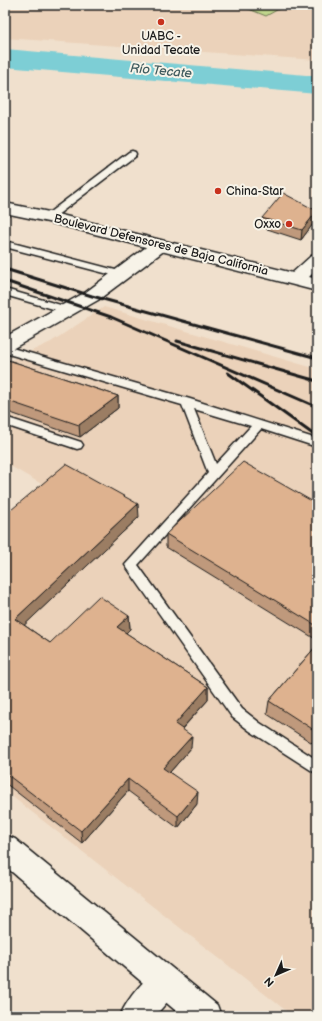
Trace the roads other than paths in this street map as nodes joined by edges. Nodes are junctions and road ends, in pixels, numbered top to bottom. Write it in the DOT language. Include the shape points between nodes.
graph roads {
  1 [pos="132,154"];
  2 [pos="5,208"];
  3 [pos="48,217"];
  4 [pos="5,244"];
  5 [pos="159,246"];
  6 [pos="317,260"];
  7 [pos="120,274"];
  8 [pos="296,279"];
  9 [pos="317,285"];
  10 [pos="5,292"];
  11 [pos="67,310"];
  12 [pos="5,345"];
  13 [pos="5,349"];
  14 [pos="186,402"];
  15 [pos="5,421"];
  16 [pos="259,424"];
  17 [pos="317,443"];
  18 [pos="77,445"];
  19 [pos="214,474"];
  20 [pos="317,768"];
  21 [pos="5,848"];
  22 [pos="164,982"];
  23 [pos="135,1016"];
  24 [pos="206,1016"];
  1 -- 3 [label="lane"];
  2 -- 3 [label="main road, Boulevard Defensores de Baja California"];
  3 -- 5 [label="main road, Boulevard Defensores de Baja California"];
  4 -- 7 [label="lane"];
  5 -- 7 [label="main road"];
  5 -- 8 [label="main road, Boulevard Defensores de Baja California"];
  6 -- 8 [label="main road"];
  7 -- 11 [label="main road" via="101,290"];
  8 -- 9 [label="main road, Boulevard Defensores de Baja California"];
  10 -- 11 [label="lane"];
  11 -- 12 [label="main road"];
  13 -- 14 [label="lane"];
  14 -- 16 [label="lane"];
  14 -- 19 [label="lane"];
  15 -- 18 [label="lane"];
  16 -- 17 [label="lane"];
  16 -- 19 [label="lane"];
  19 -- 20 [label="lane" via="131,565 237,713"];
  21 -- 22 [label="main road"];
  22 -- 23 [label="main road"];
  22 -- 24 [label="main road"];
}
